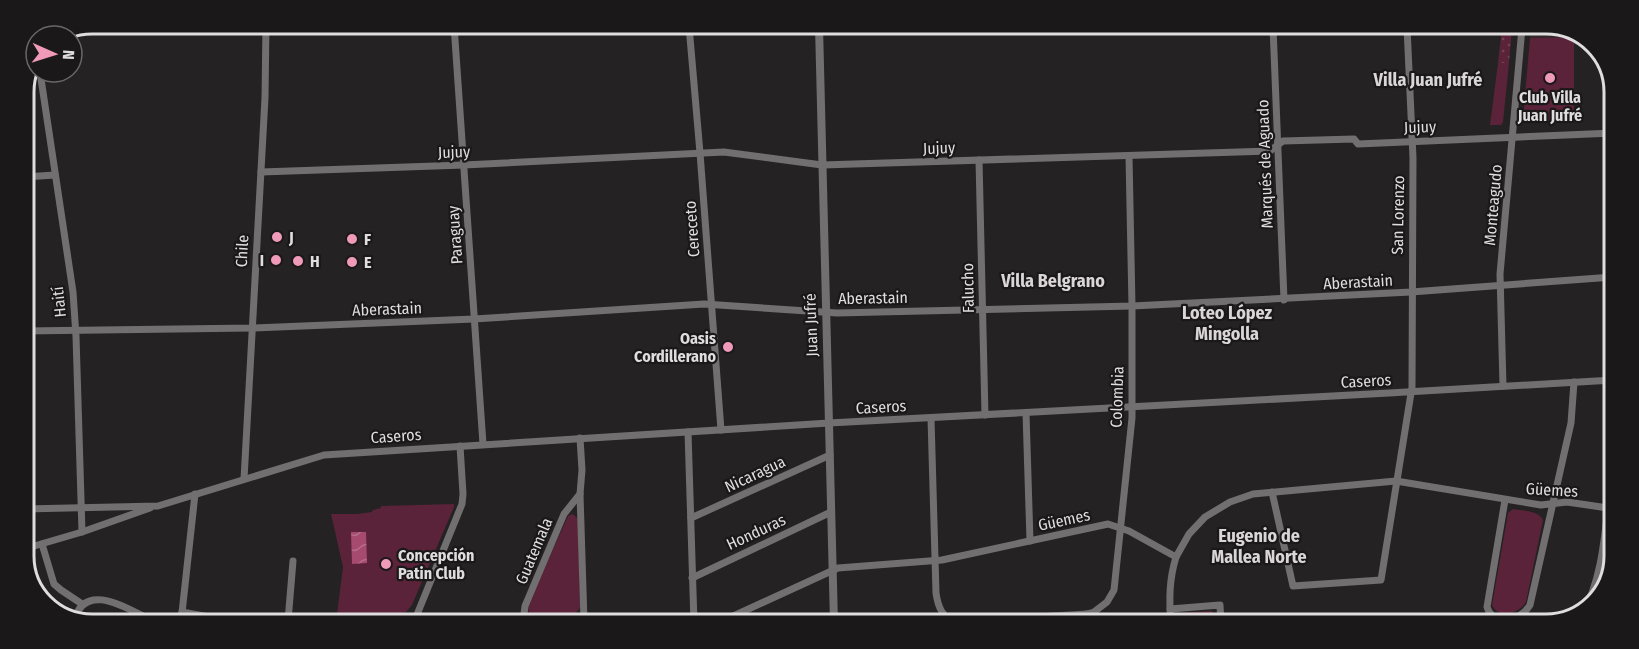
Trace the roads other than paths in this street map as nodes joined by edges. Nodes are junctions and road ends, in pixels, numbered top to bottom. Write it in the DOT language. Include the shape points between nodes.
graph roads {
  1 [pos="266,34"];
  2 [pos="455,34"];
  3 [pos="690,34"];
  4 [pos="819,34"];
  5 [pos="1273,34"];
  6 [pos="1407,34"];
  7 [pos="1521,34"];
  8 [pos="42,84"];
  9 [pos="1604,133"];
  10 [pos="1512,137"];
  11 [pos="1412,141"];
  12 [pos="1278,145"];
  13 [pos="700,153"];
  14 [pos="1129,156"];
  15 [pos="979,160"];
  16 [pos="464,165"];
  17 [pos="822,165"];
  18 [pos="261,172"];
  19 [pos="55,175"];
  20 [pos="34,176"];
  21 [pos="1604,278"];
  22 [pos="1500,285"];
  23 [pos="1411,292"];
  24 [pos="1284,300"];
  25 [pos="712,304"];
  26 [pos="1132,306"];
  27 [pos="982,310"];
  28 [pos="826,312"];
  29 [pos="474,319"];
  30 [pos="252,327"];
  31 [pos="76,330"];
  32 [pos="35,331"];
  33 [pos="1604,380"];
  34 [pos="1574,382"];
  35 [pos="1503,386"];
  36 [pos="1411,392"];
  37 [pos="1132,407"];
  38 [pos="1026,413"];
  39 [pos="985,415"];
  40 [pos="931,418"];
  41 [pos="829,423"];
  42 [pos="721,430"];
  43 [pos="688,432"];
  44 [pos="580,438"];
  45 [pos="483,444"];
  46 [pos="460,446"];
  47 [pos="830,455"];
  48 [pos="244,479"];
  49 [pos="1397,481"];
  50 [pos="1272,492"];
  51 [pos="195,494"];
  52 [pos="580,494"];
  53 [pos="1505,500"];
  54 [pos="1552,504"];
  55 [pos="158,506"];
  56 [pos="81,507"];
  57 [pos="1604,507"];
  58 [pos="35,509"];
  59 [pos="831,512"];
  60 [pos="690,518"];
  61 [pos="1120,528"];
  62 [pos="82,532"];
  63 [pos="1604,537"];
  64 [pos="1030,541"];
  65 [pos="42,544"];
  66 [pos="35,546"];
  67 [pos="1176,557"];
  68 [pos="293,561"];
  69 [pos="934,561"];
  70 [pos="833,570"];
  71 [pos="692,578"];
  72 [pos="1594,590"];
  73 [pos="82,604"];
  74 [pos="1170,609"];
  75 [pos="77,612"];
  76 [pos="182,612"];
  77 [pos="138,614"];
  78 [pos="193,614"];
  79 [pos="289,614"];
  80 [pos="417,614"];
  81 [pos="524,614"];
  82 [pos="585,614"];
  83 [pos="694,614"];
  84 [pos="738,614"];
  85 [pos="834,614"];
  86 [pos="944,614"];
  87 [pos="1087,614"];
  88 [pos="1170,614"];
  89 [pos="1220,614"];
  90 [pos="1490,614"];
  91 [pos="1524,614"];
  1 -- 18 [label="street, Chile"];
  2 -- 16 [label="street, Paraguay"];
  3 -- 13 [label="street, Cereceto"];
  4 -- 17 [label="street, Juan Jufré"];
  5 -- 12 [label="street, Marqués de Aguado"];
  6 -- 11 [label="street, San Lorenzo"];
  7 -- 10 [label="street, Monteagudo"];
  8 -- 19 [label="street, Haití"];
  9 -- 10 [label="street, Jujuy"];
  10 -- 11 [label="street, Jujuy"];
  10 -- 22 [label="street, Monteagudo"];
  11 -- 12 [label="street, Jujuy" via="1283,141"];
  11 -- 23 [label="street, San Lorenzo"];
  12 -- 14 [label="street, Jujuy" via="1270,151"];
  12 -- 24 [label="street, Marqués de Aguado"];
  13 -- 16 [label="street, Jujuy"];
  13 -- 17 [label="street, Jujuy" via="724,152"];
  13 -- 25 [label="street, Cereceto"];
  14 -- 15 [label="street, Jujuy"];
  14 -- 26 [label="street, Colombia"];
  15 -- 17 [label="street, Jujuy"];
  15 -- 27 [label="street, Falucho"];
  16 -- 18 [label="street, Jujuy"];
  16 -- 29 [label="street, Paraguay"];
  17 -- 28 [label="street, Juan Jufré"];
  18 -- 30 [label="street, Chile"];
  19 -- 20 [label="street"];
  19 -- 31 [label="street, Haití"];
  21 -- 22 [label="street, Aberastain"];
  22 -- 23 [label="street, Aberastain"];
  22 -- 35 [label="street, Monteagudo"];
  23 -- 24 [label="street, Aberastain"];
  23 -- 36 [label="street, San Lorenzo"];
  24 -- 26 [label="street, Aberastain"];
  25 -- 28 [label="street, Aberastain"];
  25 -- 29 [label="street, Aberastain"];
  25 -- 42 [label="street, Cereceto"];
  26 -- 27 [label="street, Aberastain"];
  26 -- 37 [label="street, Colombia"];
  27 -- 28 [label="street, Aberastain"];
  27 -- 39 [label="street, Falucho"];
  28 -- 41 [label="street, Juan Jufré"];
  29 -- 30 [label="street, Aberastain"];
  29 -- 45 [label="street, Paraguay"];
  30 -- 31 [label="street, Aberastain"];
  30 -- 48 [label="street, Chile"];
  31 -- 32 [label="street, Aberastain"];
  31 -- 56 [label="street, Haití"];
  33 -- 34 [label="street, Caseros"];
  34 -- 35 [label="street, Caseros"];
  34 -- 54 [label="street" via="1571,423"];
  35 -- 36 [label="street, Caseros"];
  36 -- 37 [label="street, Caseros"];
  36 -- 49 [label="street, San Lorenzo"];
  37 -- 38 [label="street, Caseros"];
  37 -- 61 [label="street, Colombia"];
  38 -- 39 [label="street, Caseros"];
  38 -- 64 [label="street"];
  39 -- 40 [label="street, Caseros"];
  40 -- 41 [label="street, Caseros"];
  40 -- 69 [label="street"];
  41 -- 42 [label="street, Caseros"];
  41 -- 47 [label="street, Juan Jufré"];
  42 -- 43 [label="street, Caseros"];
  43 -- 44 [label="street, Caseros"];
  43 -- 60 [label="street"];
  44 -- 45 [label="street, Caseros"];
  44 -- 52 [label="street, Guatemala"];
  45 -- 46 [label="street, Caseros"];
  46 -- 48 [label="street, Caseros" via="324,455"];
  46 -- 80 [label="street" via="462,504"];
  47 -- 59 [label="street, Juan Jufré"];
  47 -- 60 [label="street, Nicaragua"];
  48 -- 51 [label="street, Caseros"];
  49 -- 50 [label="street, Güemes"];
  49 -- 50 [label="street, San Lorenzo" via="1381,580 1293,586"];
  49 -- 53 [label="street, Güemes"];
  50 -- 67 [label="street, Güemes" via="1240,498 1212,512 1189,534"];
  51 -- 55 [label="street, Caseros"];
  51 -- 76 [label="street"];
  52 -- 81 [label="street, Guatemala" via="564,514"];
  52 -- 82 [label="street, Guatemala"];
  53 -- 54 [label="street, Güemes"];
  53 -- 90 [label="street" via="1487,606"];
  54 -- 57 [label="street, Güemes"];
  54 -- 91 [label="street" via="1528,609"];
  55 -- 56 [label="street, Caseros"];
  55 -- 62 [label="street, Caseros"];
  56 -- 58 [label="street, Caseros"];
  56 -- 62 [label="street, Haití"];
  59 -- 70 [label="street, Juan Jufré"];
  59 -- 71 [label="street, Honduras"];
  60 -- 71 [label="street"];
  61 -- 64 [label="street, Güemes" via="1108,524"];
  61 -- 67 [label="street, Güemes"];
  61 -- 87 [label="street, Colombia" via="1113,593 1107,602"];
  62 -- 65 [label="street, Caseros"];
  63 -- 72 [label="street"];
  64 -- 69 [label="street, Güemes"];
  65 -- 66 [label="street, Caseros"];
  65 -- 73 [label="street" via="54,584"];
  67 -- 74 [label="street"];
  68 -- 79 [label="street"];
  69 -- 70 [label="street, Güemes"];
  69 -- 86 [label="street" via="938,602"];
  70 -- 84 [label="street, Güemes"];
  70 -- 85 [label="street, Juan Jufré"];
  71 -- 83 [label="street"];
  73 -- 75 [label="street"];
  73 -- 77 [label="street" via="109,601"];
  74 -- 88 [label="street"];
  74 -- 89 [label="street" via="1220,605"];
  76 -- 78 [label="street"];
}
